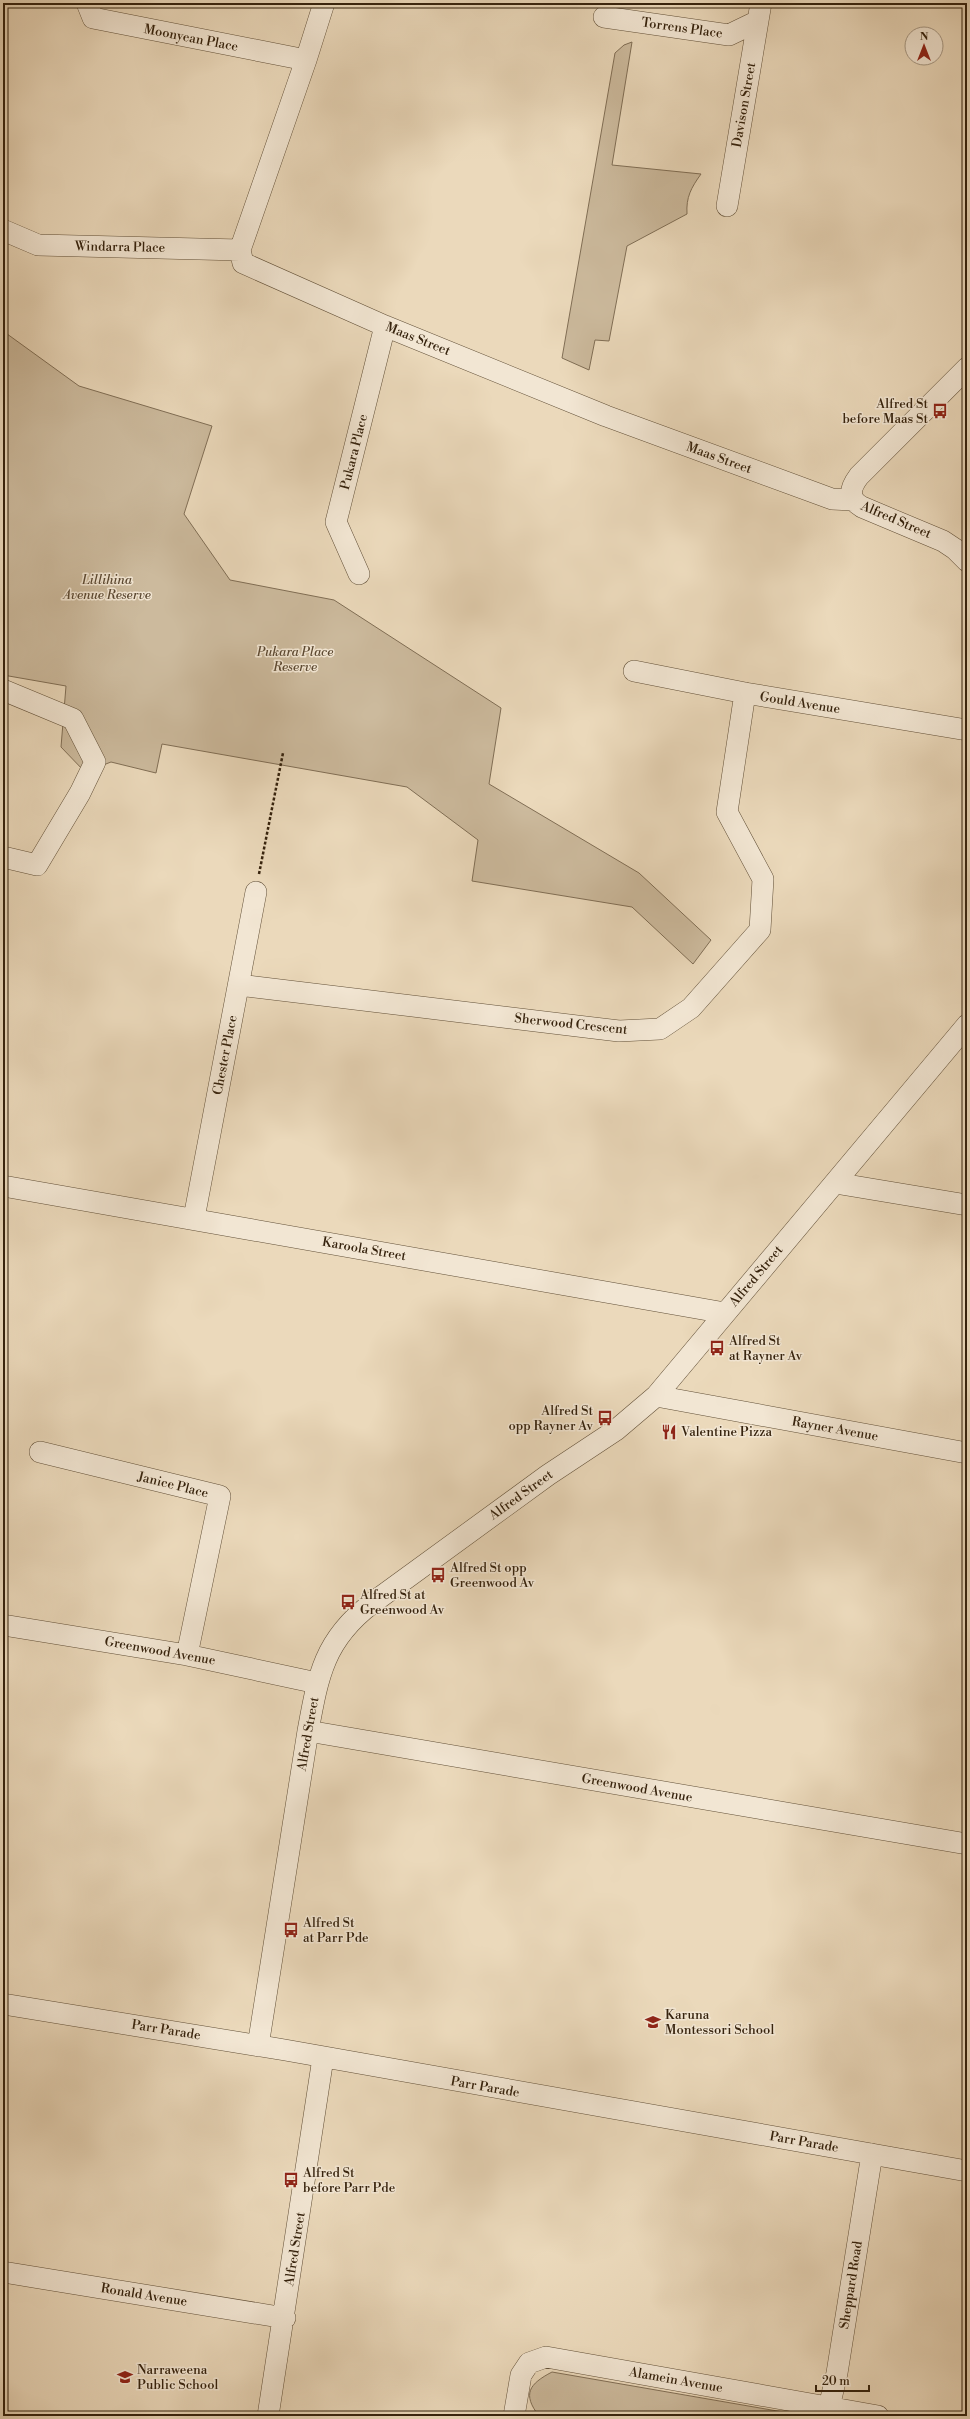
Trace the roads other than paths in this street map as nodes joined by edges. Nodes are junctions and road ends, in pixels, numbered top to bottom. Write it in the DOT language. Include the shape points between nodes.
graph roads {
  1 [pos="87,3"];
  2 [pos="324,3"];
  3 [pos="760,12"];
  4 [pos="604,17"];
  5 [pos="306,60"];
  6 [pos="727,206"];
  7 [pos="3,230"];
  8 [pos="240,250"];
  9 [pos="385,326"];
  10 [pos="967,368"];
  11 [pos="852,500"];
  12 [pos="967,561"];
  13 [pos="359,574"];
  14 [pos="634,671"];
  15 [pos="3,690"];
  16 [pos="745,693"];
  17 [pos="967,730"];
  18 [pos="3,857"];
  19 [pos="256,892"];
  20 [pos="239,985"];
  21 [pos="967,1025"];
  22 [pos="835,1183"];
  23 [pos="3,1186"];
  24 [pos="967,1205"];
  25 [pos="194,1218"];
  26 [pos="725,1313"];
  27 [pos="656,1396"];
  28 [pos="40,1452"];
  29 [pos="967,1453"];
  30 [pos="3,1625"];
  31 [pos="187,1654"];
  32 [pos="317,1683"];
  33 [pos="308,1731"];
  34 [pos="967,1844"];
  35 [pos="3,2004"];
  36 [pos="258,2046"];
  37 [pos="323,2058"];
  38 [pos="872,2154"];
  39 [pos="967,2171"];
  40 [pos="3,2272"];
  41 [pos="284,2318"];
  42 [pos="827,2412"];
  43 [pos="268,2416"];
  44 [pos="514,2416"];
  45 [pos="878,2416"];
  1 -- 5 [label="street, Moonyean Place" via="93,18"];
  2 -- 5 [label="street"];
  3 -- 4 [label="street, Torrens Place" via="729,35"];
  3 -- 6 [label="street, Davison Street"];
  5 -- 8 [label="street"];
  7 -- 8 [label="street, Windarra Place" via="38,245"];
  8 -- 9 [label="street, Maas Street" via="243,262"];
  9 -- 11 [label="street, Maas Street" via="606,416 832,499"];
  9 -- 13 [label="street, Pukara Place" via="336,522"];
  10 -- 11 [label="street, Alfred Street" via="859,476 851,490"];
  11 -- 12 [label="street, Alfred Street" via="862,507 944,541"];
  14 -- 16 [label="street, Gould Avenue"];
  15 -- 18 [label="street" via="73,719 94,762 80,794 37,865"];
  16 -- 17 [label="street, Gould Avenue"];
  16 -- 20 [label="street, Sherwood Crescent" via="727,812 763,879 760,930 691,1008 660,1029 619,1031"];
  19 -- 20 [label="street, Chester Place"];
  20 -- 25 [label="street, Chester Place"];
  21 -- 22 [label="street, Alfred Street"];
  22 -- 24 [label="street"];
  22 -- 26 [label="street, Alfred Street"];
  23 -- 25 [label="street, Karoola Street"];
  25 -- 26 [label="street, Karoola Street"];
  26 -- 27 [label="street, Alfred Street"];
  27 -- 29 [label="street, Rayner Avenue"];
  27 -- 32 [label="street, Alfred Street" via="616,1430 548,1475 359,1613 332,1645"];
  28 -- 31 [label="street, Janice Place" via="220,1496"];
  30 -- 31 [label="street, Greenwood Avenue"];
  31 -- 32 [label="street, Greenwood Avenue"];
  32 -- 33 [label="street, Alfred Street"];
  33 -- 34 [label="street, Greenwood Avenue"];
  33 -- 36 [label="street, Alfred Street"];
  35 -- 36 [label="street, Parr Parade"];
  36 -- 37 [label="street, Parr Parade"];
  37 -- 38 [label="street, Parr Parade"];
  37 -- 41 [label="street, Alfred Street"];
  38 -- 39 [label="street, Parr Parade"];
  38 -- 42 [label="street, Sheppard Road" via="836,2373"];
  40 -- 41 [label="street, Ronald Avenue"];
  41 -- 43 [label="street, Alfred Street"];
  42 -- 44 [label="street, Alamein Avenue" via="546,2358 529,2363 521,2376"];
  42 -- 45 [label="street, Alamein Avenue"];
}
